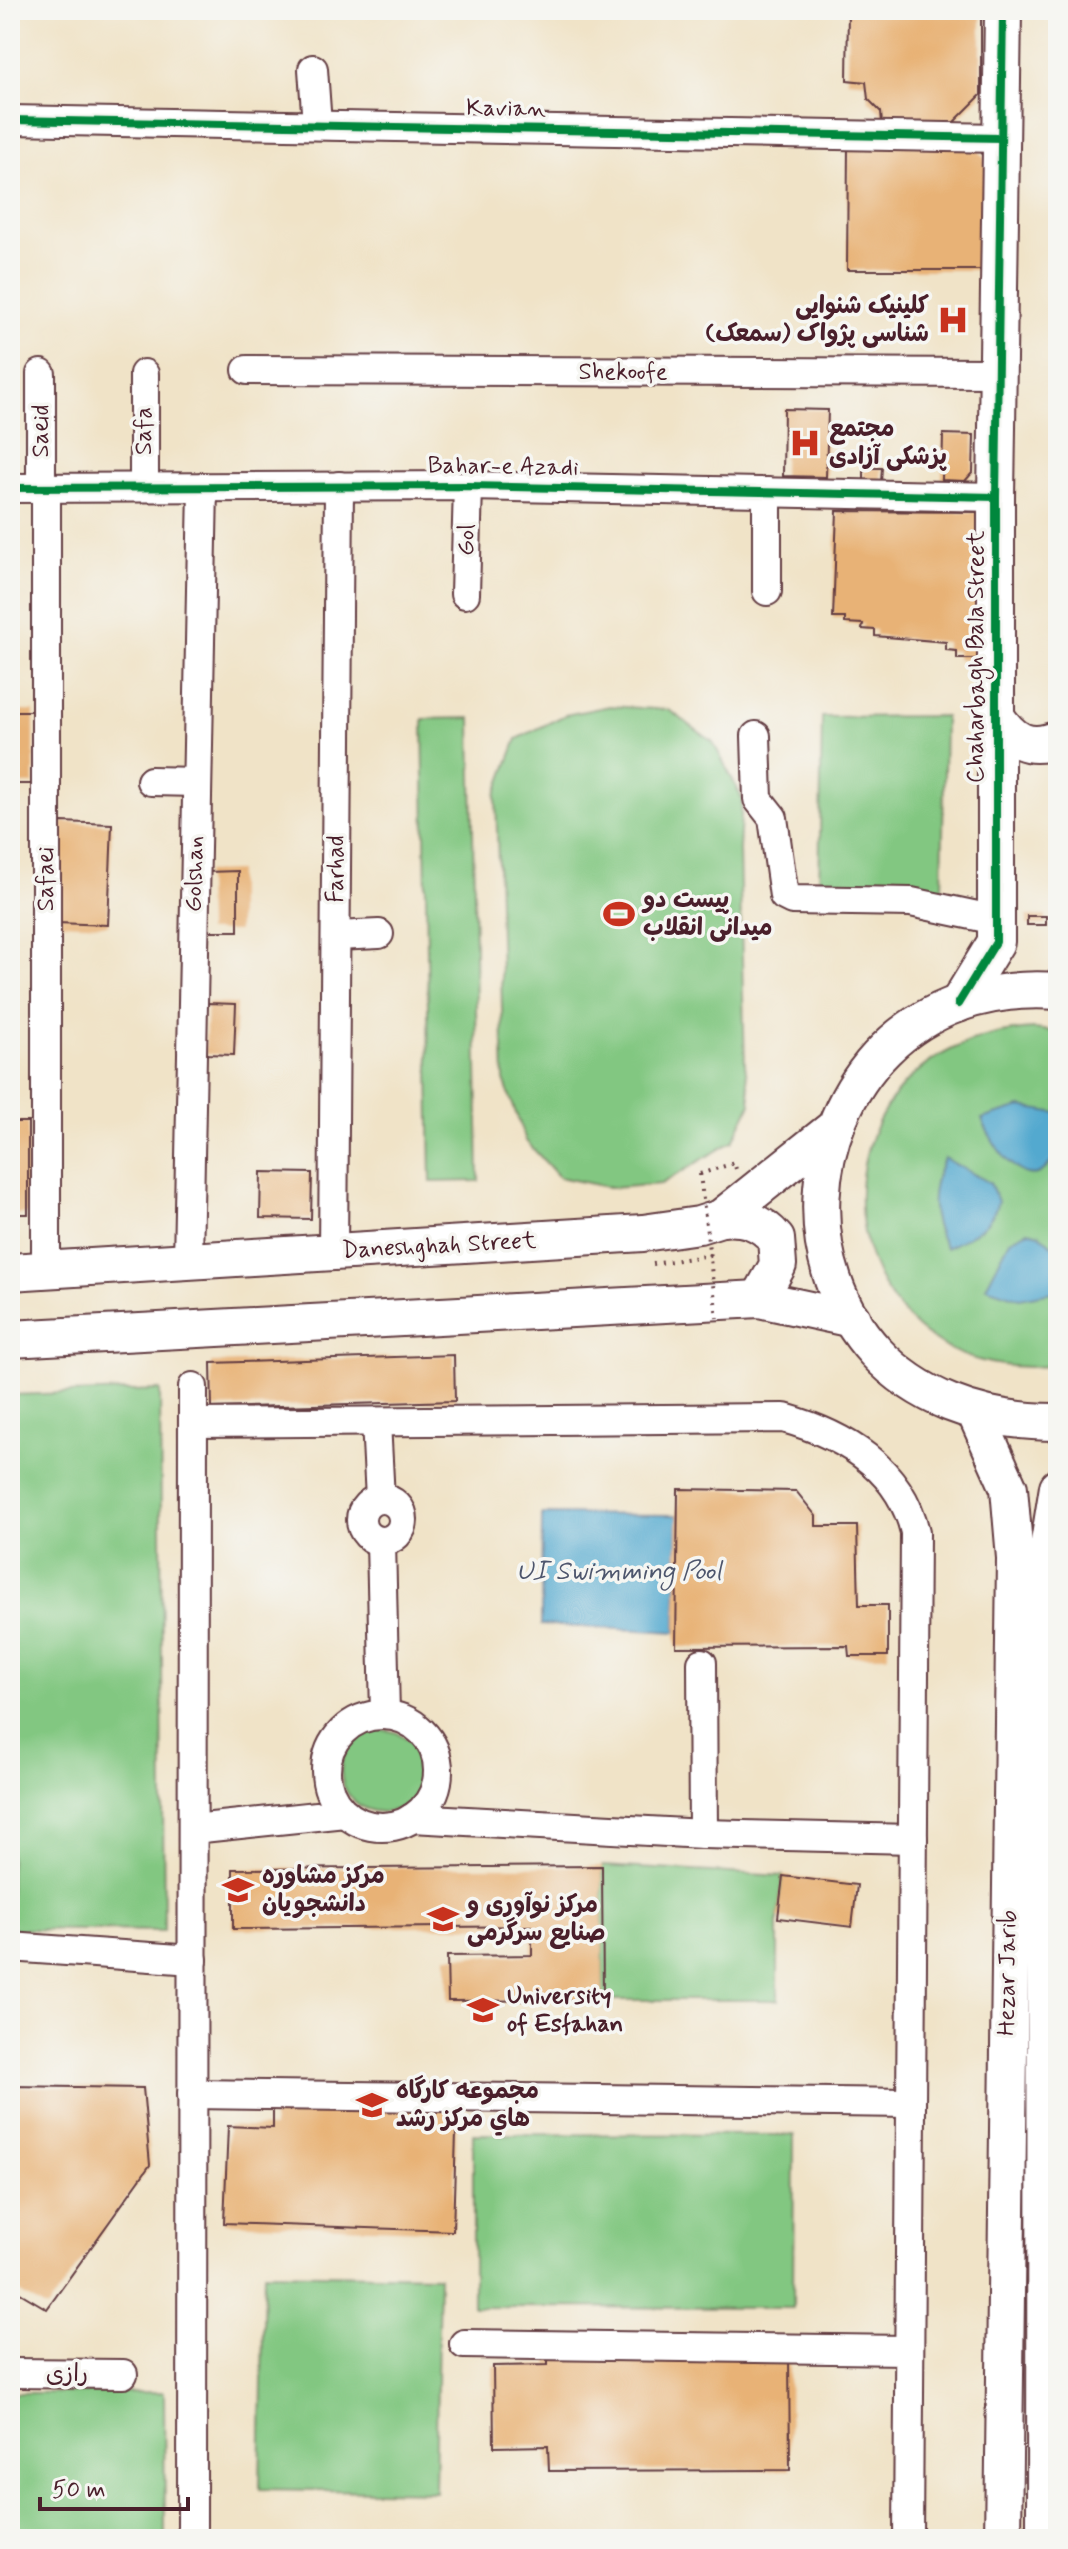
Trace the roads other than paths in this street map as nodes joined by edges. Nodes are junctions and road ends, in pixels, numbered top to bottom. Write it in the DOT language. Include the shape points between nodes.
graph roads {
  1 [pos="1003,10"];
  2 [pos="313,69"];
  3 [pos="10,120"];
  4 [pos="317,125"];
  5 [pos="1001,138"];
  6 [pos="247,370"];
  7 [pos="998,373"];
  8 [pos="41,374"];
  9 [pos="144,374"];
  10 [pos="339,486"];
  11 [pos="468,486"];
  12 [pos="144,487"];
  13 [pos="203,487"];
  14 [pos="10,488"];
  15 [pos="44,488"];
  16 [pos="767,492"];
  17 [pos="996,497"];
  18 [pos="767,591"];
  19 [pos="463,594"];
  20 [pos="996,716"];
  21 [pos="756,736"];
  22 [pos="1058,739"];
  23 [pos="151,781"];
  24 [pos="197,782"];
  25 [pos="996,920"];
  26 [pos="379,934"];
  27 [pos="336,936"];
  28 [pos="1058,991"];
  29 [pos="958,1004"];
  30 [pos="834,1128"];
  31 [pos="721,1218"];
  32 [pos="333,1252"];
  33 [pos="188,1261"];
  34 [pos="46,1270"];
  35 [pos="10,1272"];
  36 [pos="759,1299"];
  37 [pos="852,1319"];
  38 [pos="10,1339"];
  39 [pos="193,1387"];
  40 [pos="976,1414"];
  41 [pos="376,1422"];
  42 [pos="1058,1422"];
  43 [pos="193,1423"];
  44 [pos="1058,1487"];
  45 [pos="702,1663"];
  46 [pos="385,1714"];
  47 [pos="1051,1759"];
  48 [pos="345,1813"];
  49 [pos="412,1818"];
  50 [pos="193,1829"];
  51 [pos="703,1834"];
  52 [pos="913,1839"];
  53 [pos="1027,1902"];
  54 [pos="10,1947"];
  55 [pos="193,1960"];
  56 [pos="192,2094"];
  57 [pos="911,2103"];
  58 [pos="464,2344"];
  59 [pos="908,2350"];
  60 [pos="1051,2360"];
  61 [pos="10,2373"];
  62 [pos="123,2374"];
  63 [pos="192,2539"];
  64 [pos="908,2539"];
  65 [pos="1003,2539"];
  66 [pos="1045,2539"];
  1 -- 5 [label="main road, Chaharbagh Bala Street"];
  2 -- 4 [label="street"];
  3 -- 4 [label="street, Kavian"];
  4 -- 5 [label="street, Kavian"];
  5 -- 7 [label="main road, Chaharbagh Bala Street"];
  6 -- 7 [label="street, Shekoofe"];
  7 -- 17 [label="main road, Chaharbagh Bala Street"];
  8 -- 15 [label="street, Saeid"];
  9 -- 12 [label="street, Safa"];
  10 -- 11 [label="street, Bahar-e Azadi"];
  10 -- 13 [label="street, Bahar-e Azadi"];
  10 -- 27 [label="street, Farhad"];
  11 -- 16 [label="street, Bahar-e Azadi"];
  11 -- 19 [label="street, Gol"];
  12 -- 13 [label="street, Bahar-e Azadi"];
  12 -- 15 [label="street, Bahar-e Azadi"];
  13 -- 24 [label="street, Golshan"];
  14 -- 15 [label="street, Bahar-e Azadi"];
  15 -- 34 [label="street, Safaei"];
  16 -- 17 [label="street, Bahar-e Azadi"];
  16 -- 18 [label="street"];
  17 -- 20 [label="main road, Chaharbagh Bala Street"];
  20 -- 22 [label="main road" via="1022,744"];
  20 -- 25 [label="main road, Chaharbagh Bala Street"];
  21 -- 25 [label="street" via="758,799 773,818 784,896 911,902"];
  23 -- 24 [label="street"];
  24 -- 33 [label="street, Golshan"];
  25 -- 29 [label="main road, Chaharbagh Bala Street" via="996,942"];
  26 -- 27 [label="street"];
  27 -- 32 [label="street, Farhad"];
  28 -- 29 [label="main road" via="995,993"];
  29 -- 30 [label="main road" via="918,1025 883,1053 855,1088"];
  30 -- 31 [label="main road, Daneshghah Street"];
  30 -- 37 [label="main road" via="823,1166 823,1245"];
  31 -- 32 [label="main road, Daneshghah Street" via="643,1233"];
  31 -- 36 [label="main road" via="740,1216 757,1222 776,1239 778,1265"];
  32 -- 33 [label="main road, Daneshghah Street"];
  33 -- 34 [label="main road, Daneshghah Street"];
  34 -- 35 [label="main road, Daneshghah Street"];
  36 -- 37 [label="main road"];
  36 -- 38 [label="main road"];
  37 -- 40 [label="main road" via="905,1378"];
  39 -- 43 [label="street"];
  40 -- 42 [label="main road"];
  40 -- 53 [label="main road, Hezar Jarib" via="1009,1488"];
  41 -- 43 [label="street"];
  41 -- 46 [label="street" via="380,1499 397,1505 403,1518 397,1536 381,1542"];
  41 -- 52 [label="street" via="784,1418 816,1427 870,1461 894,1482 909,1505 915,1532"];
  43 -- 50 [label="street"];
  44 -- 47 [label="main road, Hezar Jarib" via="1046,1562"];
  45 -- 51 [label="street"];
  46 -- 48 [label="street" via="352,1723 330,1749 325,1768 328,1788"];
  46 -- 49 [label="street" via="416,1726 436,1754 435,1789"];
  47 -- 53 [label="main road, Hezar Jarib"];
  48 -- 49 [label="street" via="377,1826"];
  48 -- 50 [label="street"];
  49 -- 51 [label="street"];
  50 -- 55 [label="street"];
  51 -- 52 [label="street"];
  52 -- 57 [label="street"];
  53 -- 60 [label="main road, Hezar Jarib"];
  53 -- 65 [label="main road, Hezar Jarib"];
  54 -- 55 [label="street"];
  55 -- 56 [label="street"];
  56 -- 57 [label="street"];
  56 -- 63 [label="street"];
  57 -- 59 [label="street"];
  58 -- 59 [label="street"];
  59 -- 64 [label="street"];
  60 -- 66 [label="main road, Hezar Jarib"];
  61 -- 62 [label="street, رازی"];
}
